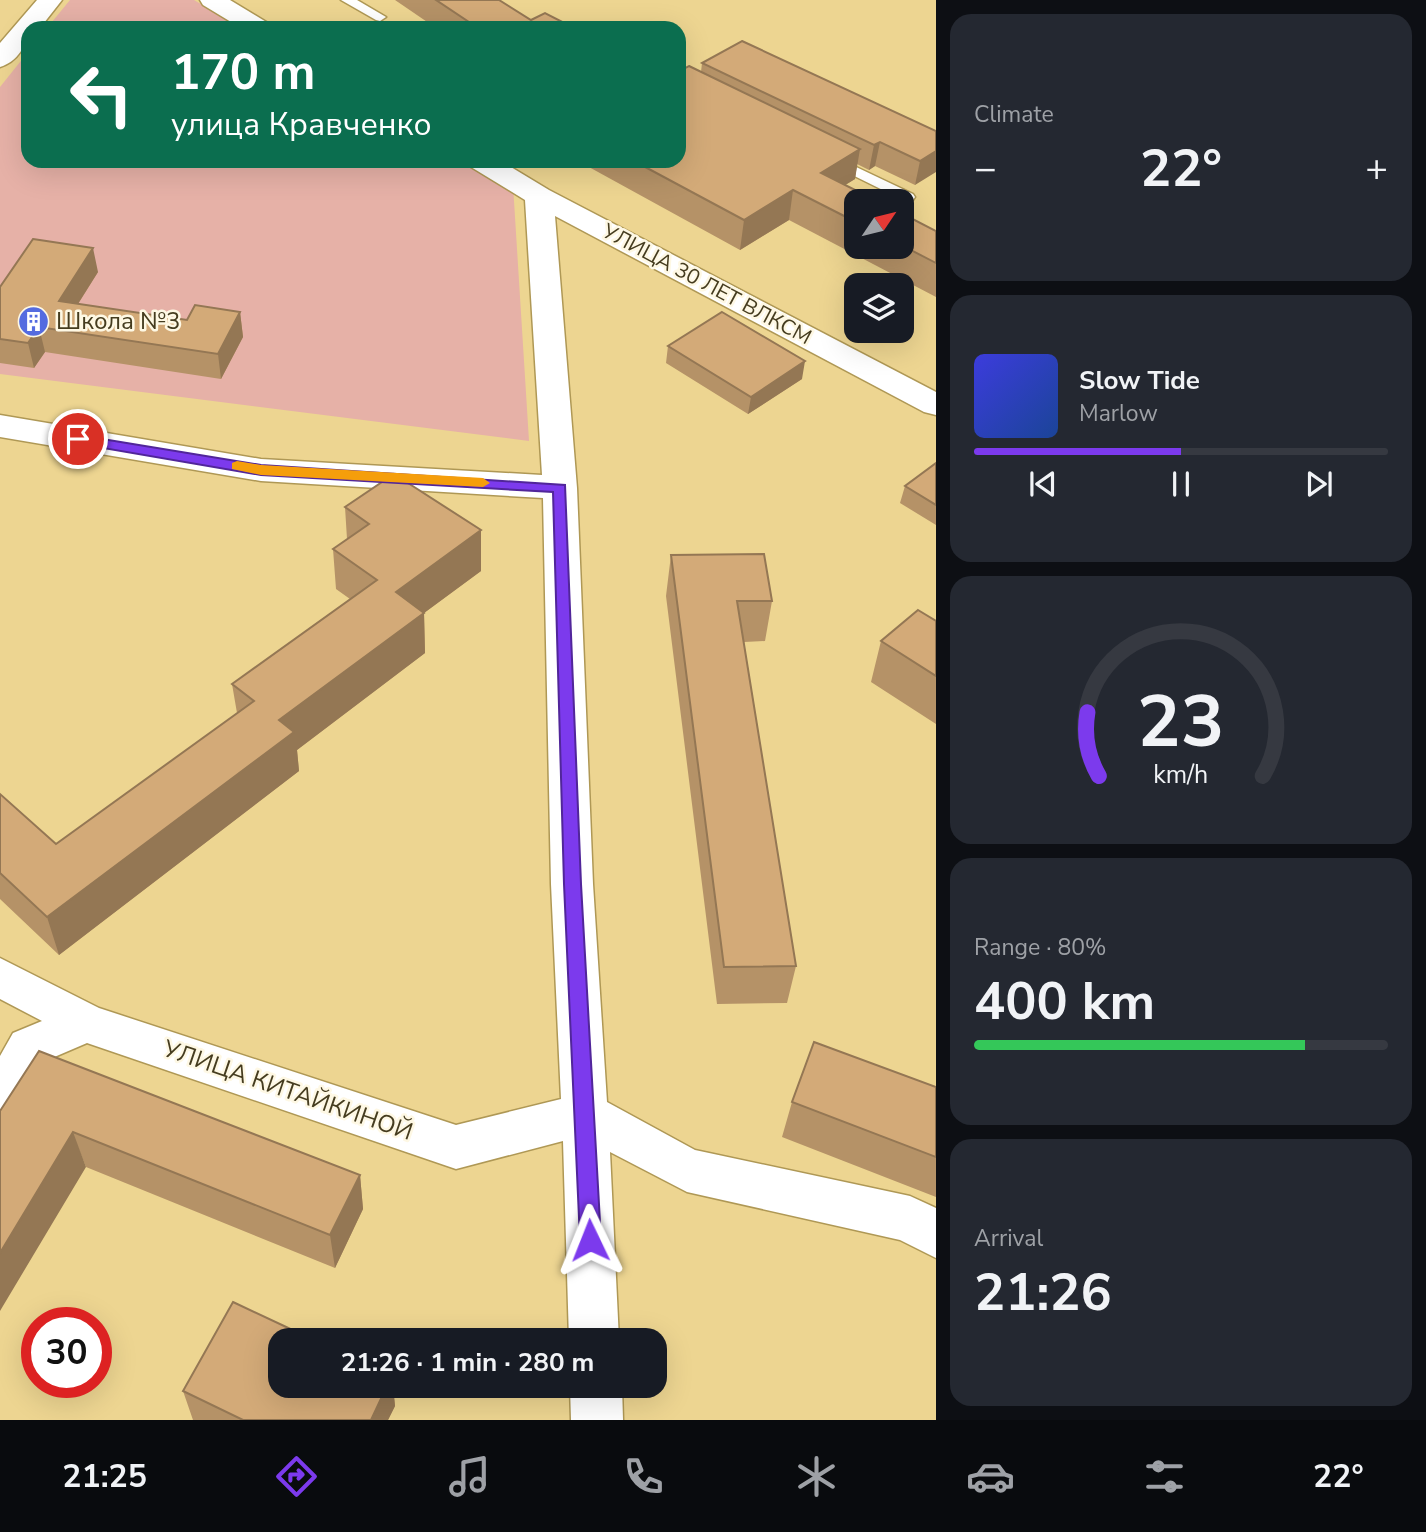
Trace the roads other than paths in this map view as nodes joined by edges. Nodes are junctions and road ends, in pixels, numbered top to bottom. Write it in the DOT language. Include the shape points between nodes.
graph roads {
  1 [pos="50,0"];
  2 [pos="212,0"];
  3 [pos="347,0"];
  4 [pos="380,17"];
  5 [pos="32,21"];
  6 [pos="246,21"];
  7 [pos="21,34"];
  8 [pos="0,59"];
  9 [pos="824,155"];
  10 [pos="493,168"];
  11 [pos="892,189"];
  12 [pos="539,196"];
  13 [pos="936,405"];
  14 [pos="0,426"];
  15 [pos="560,488"];
  16 [pos="0,977"];
  17 [pos="86,1023"];
  18 [pos="0,1099"];
  19 [pos="586,1114"];
  20 [pos="936,1236"];
  21 [pos="594,1328"];
  22 [pos="596,1398"];
  23 [pos="597,1420"];
  1 -- 5 [label="street"];
  2 -- 6 [label="street"];
  3 -- 4 [label="lane"];
  7 -- 8 [label="street"];
  9 -- 11 [label="lane"];
  10 -- 12 [label="street, УЛИЦА 30 ЛЕТ ВЛКСМ"];
  12 -- 13 [label="street, УЛИЦА 30 ЛЕТ ВЛКСМ"];
  12 -- 15 [label="street"];
  14 -- 15 [label="street" via="261,470"];
  15 -- 19 [label="street" via="572,884"];
  16 -- 17 [label="street, УЛИЦА КИТАЙКИНОЙ"];
  17 -- 18 [label="street" via="29,1047"];
  17 -- 19 [label="street, УЛИЦА КИТАЙКИНОЙ" via="456,1147"];
  19 -- 20 [label="street" via="687,1170 910,1219"];
  19 -- 21 [label="street"];
  22 -- 23 [label="street"];
}
